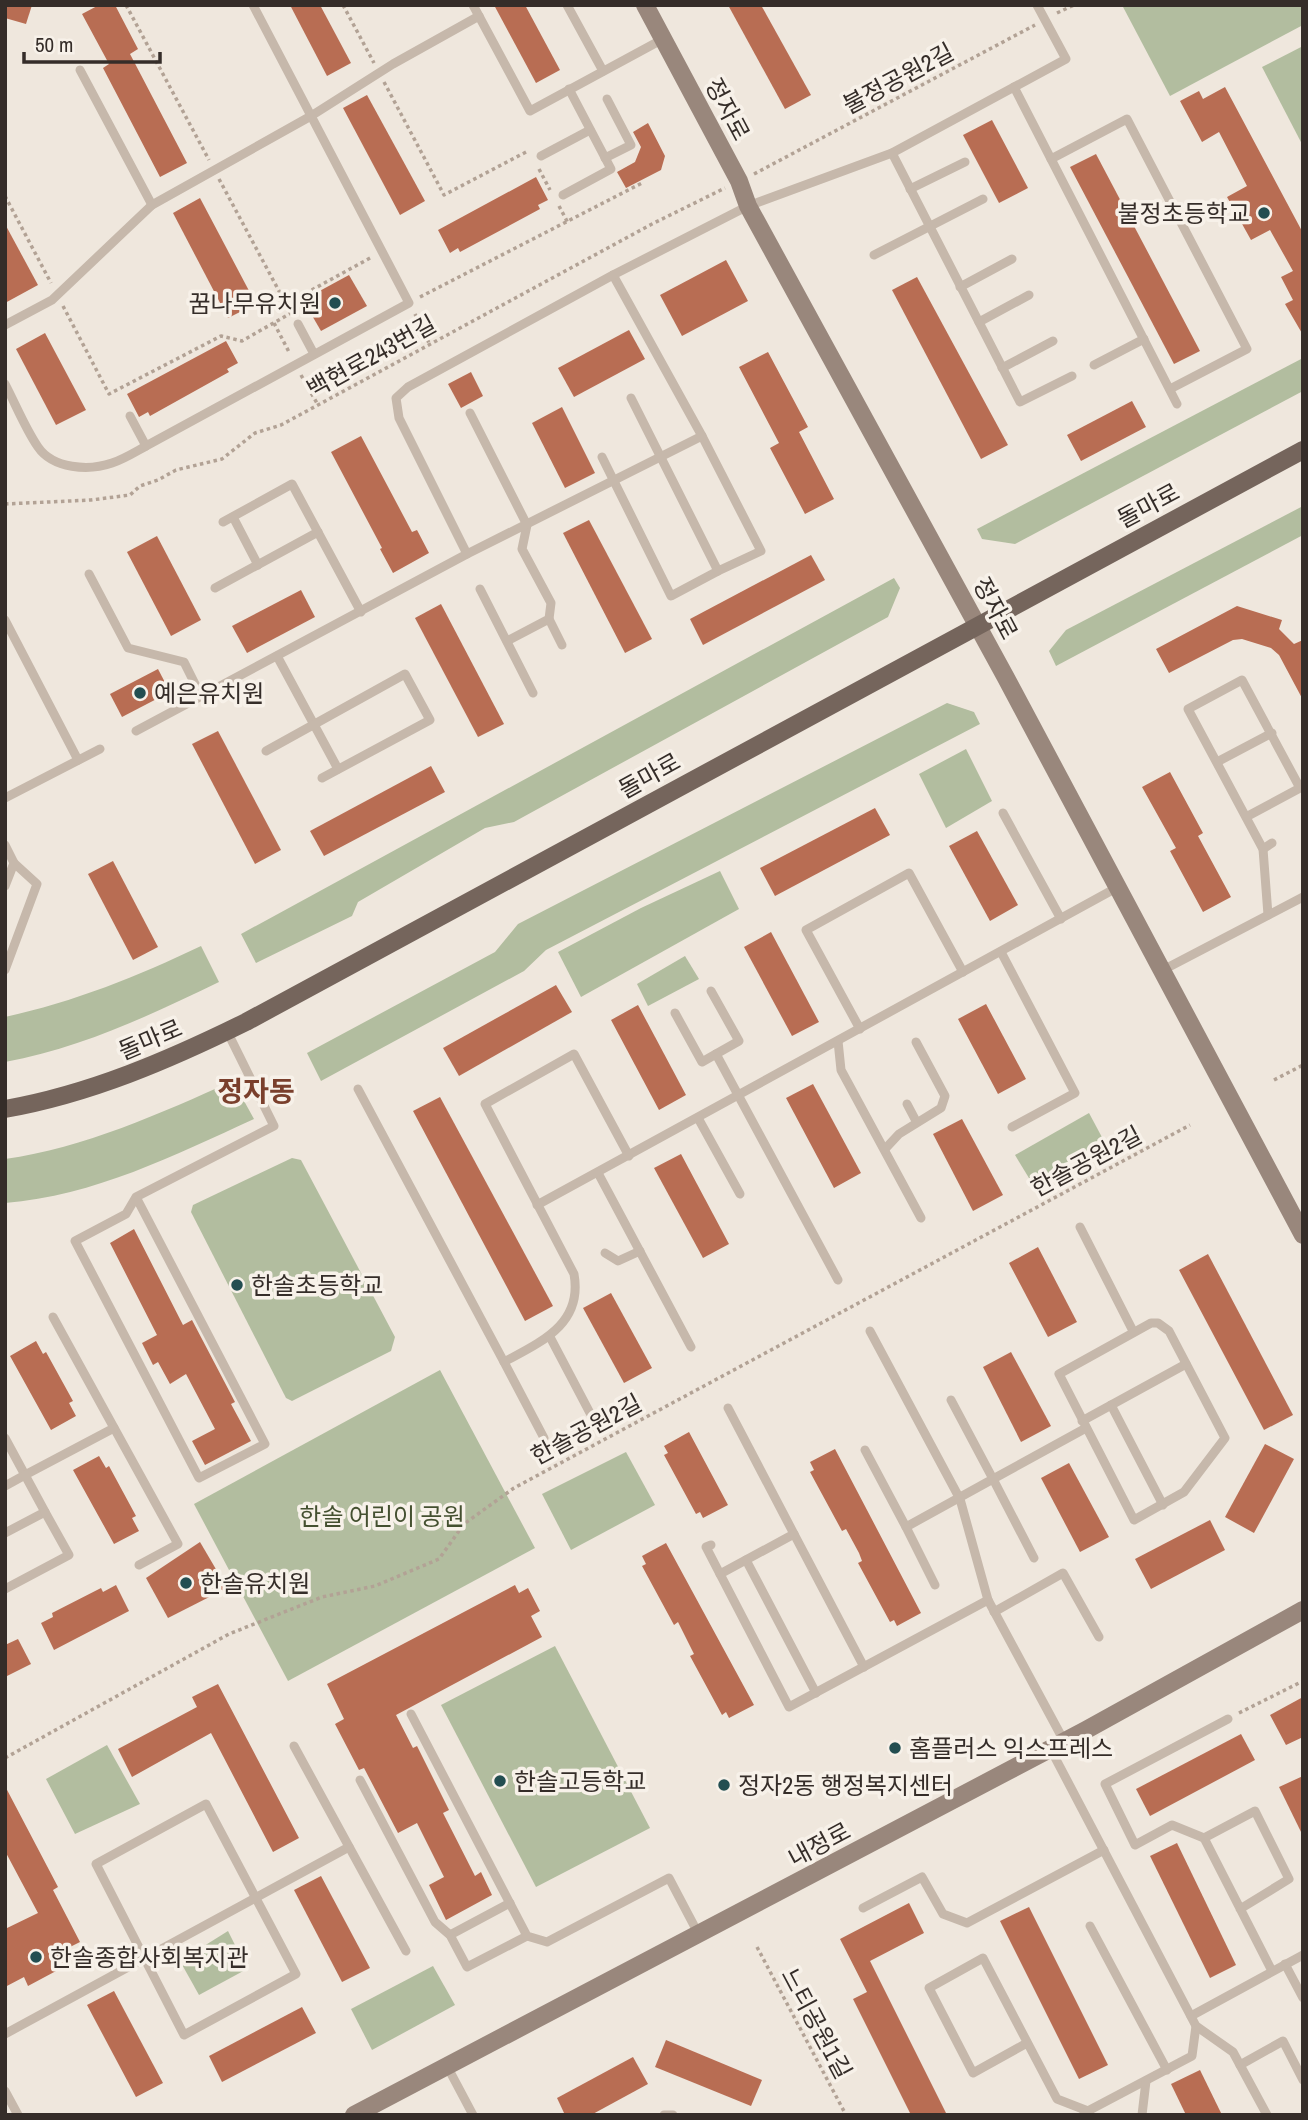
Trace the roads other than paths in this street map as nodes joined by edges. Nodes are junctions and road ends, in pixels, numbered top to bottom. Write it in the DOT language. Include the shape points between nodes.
graph roads {
  1 [pos="253,5"];
  2 [pos="473,5"];
  3 [pos="567,5"];
  4 [pos="645,5"];
  5 [pos="1037,5"];
  6 [pos="479,16"];
  7 [pos="663,39"];
  8 [pos="80,70"];
  9 [pos="603,71"];
  10 [pos="1014,87"];
  11 [pos="569,89"];
  12 [pos="607,99"];
  13 [pos="311,116"];
  14 [pos="590,130"];
  15 [pos="892,153"];
  16 [pos="606,159"];
  17 [pos="1051,159"];
  18 [pos="538,160"];
  19 [pos="965,162"];
  20 [pos="910,189"];
  21 [pos="563,195"];
  22 [pos="984,199"];
  23 [pos="152,205"];
  24 [pos="748,206"];
  25 [pos="929,227"];
  26 [pos="874,255"];
  27 [pos="1012,259"];
  28 [pos="613,275"];
  29 [pos="960,287"];
  30 [pos="1029,295"];
  31 [pos="979,322"];
  32 [pos="298,324"];
  33 [pos="5,325"];
  34 [pos="1144,339"];
  35 [pos="1053,341"];
  36 [pos="313,354"];
  37 [pos="1094,365"];
  38 [pos="1002,368"];
  39 [pos="1072,376"];
  40 [pos="5,384"];
  41 [pos="1170,389"];
  42 [pos="631,398"];
  43 [pos="1177,404"];
  44 [pos="470,413"];
  45 [pos="130,416"];
  46 [pos="702,436"];
  47 [pos="146,446"];
  48 [pos="1303,450"];
  49 [pos="660,456"];
  50 [pos="602,457"];
  51 [pos="614,480"];
  52 [pos="233,517"];
  53 [pos="223,522"];
  54 [pos="527,525"];
  55 [pos="318,532"];
  56 [pos="467,554"];
  57 [pos="258,565"];
  58 [pos="718,571"];
  59 [pos="89,574"];
  60 [pos="215,588"];
  61 [pos="480,589"];
  62 [pos="362,612"];
  63 [pos="549,619"];
  64 [pos="5,620"];
  65 [pos="976,625"];
  66 [pos="507,641"];
  67 [pos="562,645"];
  68 [pos="277,656"];
  69 [pos="533,692"];
  70 [pos="201,696"];
  71 [pos="313,723"];
  72 [pos="136,731"];
  73 [pos="1272,733"];
  74 [pos="100,749"];
  75 [pos="266,751"];
  76 [pos="78,760"];
  77 [pos="1217,762"];
  78 [pos="338,769"];
  79 [pos="322,778"];
  80 [pos="5,798"];
  81 [pos="1003,813"];
  82 [pos="1246,817"];
  83 [pos="1272,844"];
  84 [pos="5,845"];
  85 [pos="1263,849"];
  86 [pos="13,863"];
  87 [pos="5,886"];
  88 [pos="1118,887"];
  89 [pos="1300,898"];
  90 [pos="1303,910"];
  91 [pos="1268,915"];
  92 [pos="1061,919"];
  93 [pos="1001,952"];
  94 [pos="5,970"];
  95 [pos="1163,970"];
  96 [pos="963,972"];
  97 [pos="712,991"];
  98 [pos="675,1013"];
  99 [pos="860,1029"];
  100 [pos="228,1031"];
  101 [pos="838,1041"];
  102 [pos="916,1042"];
  103 [pos="716,1054"];
  104 [pos="358,1089"];
  105 [pos="738,1096"];
  106 [pos="907,1104"];
  107 [pos="5,1109"];
  108 [pos="698,1118"];
  109 [pos="916,1121"];
  110 [pos="1012,1127"];
  111 [pos="885,1149"];
  112 [pos="629,1156"];
  113 [pos="598,1172"];
  114 [pos="740,1194"];
  115 [pos="136,1197"];
  116 [pos="537,1205"];
  117 [pos="921,1219"];
  118 [pos="1080,1227"];
  119 [pos="1303,1235"];
  120 [pos="640,1251"];
  121 [pos="604,1252"];
  122 [pos="838,1280"];
  123 [pos="53,1317"];
  124 [pos="870,1331"];
  125 [pos="1133,1331"];
  126 [pos="550,1337"];
  127 [pos="691,1347"];
  128 [pos="504,1363"];
  129 [pos="1186,1364"];
  130 [pos="951,1400"];
  131 [pos="1111,1405"];
  132 [pos="728,1408"];
  133 [pos="590,1413"];
  134 [pos="1084,1425"];
  135 [pos="114,1428"];
  136 [pos="5,1438"];
  137 [pos="544,1438"];
  138 [pos="865,1450"];
  139 [pos="26,1475"];
  140 [pos="993,1479"];
  141 [pos="5,1486"];
  142 [pos="960,1499"];
  143 [pos="1163,1505"];
  144 [pos="45,1512"];
  145 [pos="906,1527"];
  146 [pos="5,1533"];
  147 [pos="794,1534"];
  148 [pos="711,1545"];
  149 [pos="1034,1558"];
  150 [pos="746,1560"];
  151 [pos="139,1566"];
  152 [pos="720,1574"];
  153 [pos="935,1585"];
  154 [pos="5,1589"];
  155 [pos="988,1600"];
  156 [pos="1303,1610"];
  157 [pos="994,1612"];
  158 [pos="1099,1637"];
  159 [pos="864,1667"];
  160 [pos="816,1693"];
  161 [pos="411,1714"];
  162 [pos="1228,1719"];
  163 [pos="1057,1745"];
  164 [pos="294,1746"];
  165 [pos="360,1780"];
  166 [pos="1204,1838"];
  167 [pos="349,1847"];
  168 [pos="1104,1850"];
  169 [pos="256,1897"];
  170 [pos="510,1903"];
  171 [pos="863,1908"];
  172 [pos="1240,1909"];
  173 [pos="1090,1926"];
  174 [pos="450,1935"];
  175 [pos="699,1935"];
  176 [pos="527,1936"];
  177 [pos="406,1951"];
  178 [pos="1303,1955"];
  179 [pos="143,1959"];
  180 [pos="1285,1964"];
  181 [pos="1272,1971"];
  182 [pos="1303,1998"];
  183 [pos="1191,2016"];
  184 [pos="1196,2026"];
  185 [pos="5,2034"];
  186 [pos="1027,2043"];
  187 [pos="1240,2065"];
  188 [pos="447,2066"];
  189 [pos="1167,2070"];
  190 [pos="1303,2080"];
  191 [pos="1146,2081"];
  192 [pos="5,2091"];
  193 [pos="1085,2113"];
  194 [pos="18,2115"];
  195 [pos="354,2115"];
  196 [pos="473,2115"];
  197 [pos="664,2115"];
  198 [pos="673,2115"];
  199 [pos="1143,2115"];
  200 [pos="1267,2115"];
  1 -- 13 [label="lane"];
  2 -- 6 [label="lane"];
  3 -- 9 [label="lane"];
  4 -- 7 [label="street, 정자로"];
  5 -- 10 [label="lane" via="1066,59"];
  6 -- 11 [label="lane" via="530,111"];
  6 -- 13 [label="lane"];
  7 -- 9 [label="lane"];
  7 -- 24 [label="street, 정자로"];
  8 -- 23 [label="lane"];
  9 -- 11 [label="lane"];
  10 -- 15 [label="lane"];
  10 -- 17 [label="lane"];
  11 -- 14 [label="lane"];
  12 -- 16 [label="lane" via="631,145"];
  13 -- 23 [label="lane"];
  13 -- 36 [label="lane" via="409,303"];
  14 -- 16 [label="lane"];
  14 -- 18 [label="lane"];
  15 -- 20 [label="lane"];
  15 -- 24 [label="lane"];
  16 -- 21 [label="lane" via="611,169"];
  17 -- 34 [label="lane"];
  17 -- 41 [label="lane" via="1127,119 1247,349"];
  19 -- 20 [label="lane"];
  20 -- 25 [label="lane"];
  22 -- 25 [label="lane"];
  23 -- 33 [label="lane" via="52,300"];
  24 -- 28 [label="lane"];
  24 -- 65 [label="street, 정자로"];
  25 -- 26 [label="lane"];
  25 -- 29 [label="lane"];
  27 -- 29 [label="lane"];
  28 -- 46 [label="lane"];
  28 -- 56 [label="lane" via="408,387 396,398 399,418"];
  29 -- 31 [label="lane"];
  30 -- 31 [label="lane"];
  31 -- 38 [label="lane"];
  32 -- 36 [label="lane"];
  34 -- 37 [label="lane"];
  34 -- 41 [label="lane"];
  35 -- 38 [label="lane"];
  36 -- 47 [label="lane"];
  38 -- 39 [label="lane" via="1020,402"];
  40 -- 47 [label="lane" via="38,448 49,458 99,467"];
  41 -- 43 [label="lane"];
  42 -- 49 [label="lane"];
  44 -- 54 [label="lane"];
  45 -- 47 [label="lane"];
  46 -- 49 [label="lane"];
  46 -- 58 [label="lane" via="761,551"];
  48 -- 65 [label="main road, 돌마로"];
  49 -- 51 [label="lane"];
  49 -- 58 [label="lane"];
  50 -- 51 [label="lane"];
  51 -- 54 [label="lane"];
  51 -- 58 [label="lane" via="671,596"];
  52 -- 53 [label="lane"];
  52 -- 55 [label="lane" via="292,484"];
  52 -- 57 [label="lane"];
  54 -- 56 [label="lane"];
  54 -- 63 [label="lane" via="522,549 551,603"];
  55 -- 57 [label="lane"];
  55 -- 62 [label="lane"];
  56 -- 62 [label="lane"];
  57 -- 60 [label="lane"];
  59 -- 70 [label="lane" via="128,648 184,662"];
  61 -- 66 [label="lane"];
  62 -- 68 [label="lane"];
  63 -- 66 [label="lane"];
  63 -- 67 [label="lane"];
  64 -- 76 [label="lane"];
  65 -- 88 [label="street, 정자로"];
  65 -- 100 [label="main road, 돌마로"];
  66 -- 69 [label="lane"];
  68 -- 70 [label="lane"];
  68 -- 71 [label="lane"];
  70 -- 72 [label="lane"];
  71 -- 75 [label="lane"];
  71 -- 78 [label="lane"];
  71 -- 78 [label="lane" via="405,674 430,720"];
  73 -- 77 [label="lane"];
  73 -- 77 [label="lane" via="1242,680 1188,709"];
  73 -- 82 [label="lane" via="1300,788"];
  74 -- 76 [label="lane"];
  76 -- 80 [label="lane"];
  77 -- 82 [label="lane"];
  78 -- 79 [label="lane"];
  81 -- 92 [label="lane"];
  82 -- 85 [label="lane"];
  83 -- 85 [label="lane"];
  84 -- 86 [label="lane"];
  85 -- 91 [label="lane"];
  86 -- 87 [label="lane"];
  86 -- 94 [label="lane" via="37,884"];
  88 -- 92 [label="lane"];
  88 -- 95 [label="street, 정자로"];
  89 -- 90 [label="lane"];
  89 -- 91 [label="lane"];
  91 -- 95 [label="lane"];
  92 -- 93 [label="lane"];
  93 -- 96 [label="lane"];
  93 -- 110 [label="lane" via="1075,1093"];
  95 -- 119 [label="street, 정자로"];
  96 -- 99 [label="lane"];
  96 -- 99 [label="lane" via="909,873 806,930"];
  97 -- 103 [label="lane" via="739,1041"];
  98 -- 103 [label="lane" via="702,1062"];
  99 -- 101 [label="lane"];
  100 -- 107 [label="main road, 돌마로" via="135,1073"];
  100 -- 115 [label="lane" via="274,1126"];
  101 -- 105 [label="lane"];
  101 -- 111 [label="lane" via="841,1070"];
  102 -- 109 [label="lane" via="945,1096 941,1108"];
  103 -- 105 [label="lane"];
  104 -- 128 [label="lane"];
  105 -- 108 [label="lane"];
  105 -- 122 [label="lane"];
  106 -- 109 [label="lane"];
  108 -- 112 [label="lane"];
  108 -- 114 [label="lane"];
  109 -- 111 [label="lane"];
  111 -- 117 [label="lane"];
  112 -- 113 [label="lane"];
  112 -- 116 [label="lane" via="574,1054 485,1104"];
  113 -- 116 [label="lane"];
  113 -- 120 [label="lane"];
  115 -- 115 [label="lane" via="126,1214 75,1241 199,1478 265,1444"];
  116 -- 126 [label="lane" via="576,1287 569,1313"];
  118 -- 125 [label="lane"];
  120 -- 121 [label="lane" via="618,1261"];
  120 -- 127 [label="lane"];
  123 -- 135 [label="lane"];
  124 -- 142 [label="lane"];
  125 -- 129 [label="lane" via="1151,1323 1165,1327"];
  125 -- 134 [label="lane" via="1059,1374"];
  126 -- 128 [label="lane"];
  126 -- 133 [label="lane"];
  128 -- 137 [label="lane"];
  129 -- 131 [label="lane"];
  129 -- 143 [label="lane" via="1225,1438 1184,1492"];
  130 -- 140 [label="lane"];
  131 -- 134 [label="lane"];
  131 -- 143 [label="lane"];
  132 -- 147 [label="lane"];
  134 -- 140 [label="lane"];
  134 -- 143 [label="lane" via="1134,1520"];
  135 -- 139 [label="lane"];
  135 -- 151 [label="lane" via="178,1544"];
  136 -- 139 [label="lane"];
  138 -- 145 [label="lane"];
  139 -- 141 [label="lane"];
  139 -- 144 [label="lane"];
  140 -- 142 [label="lane"];
  140 -- 149 [label="lane"];
  142 -- 145 [label="lane"];
  142 -- 155 [label="lane"];
  144 -- 146 [label="lane"];
  144 -- 154 [label="lane" via="69,1555"];
  145 -- 153 [label="lane"];
  147 -- 150 [label="lane"];
  147 -- 159 [label="lane"];
  148 -- 152 [label="lane" via="706,1547"];
  150 -- 152 [label="lane"];
  150 -- 160 [label="lane"];
  152 -- 160 [label="lane" via="789,1707"];
  155 -- 157 [label="lane"];
  155 -- 159 [label="lane"];
  156 -- 163 [label="street, 내정로"];
  157 -- 158 [label="lane" via="1063,1573"];
  157 -- 163 [label="lane"];
  159 -- 160 [label="lane"];
  161 -- 170 [label="lane"];
  162 -- 166 [label="lane" via="1105,1784 1135,1845 1172,1825"];
  163 -- 168 [label="lane"];
  163 -- 175 [label="street, 내정로"];
  164 -- 167 [label="lane"];
  165 -- 174 [label="lane" via="435,1922"];
  166 -- 172 [label="lane"];
  166 -- 172 [label="lane" via="1255,1811 1289,1879"];
  167 -- 169 [label="lane"];
  167 -- 177 [label="lane"];
  168 -- 171 [label="lane" via="967,1923 943,1914 922,1877"];
  168 -- 183 [label="lane"];
  169 -- 179 [label="lane"];
  169 -- 179 [label="lane" via="296,1974 184,2035"];
  169 -- 179 [label="lane" via="206,1804 96,1864"];
  170 -- 174 [label="lane"];
  170 -- 176 [label="lane"];
  172 -- 181 [label="lane"];
  173 -- 189 [label="lane"];
  174 -- 176 [label="lane" via="467,1967"];
  175 -- 176 [label="lane" via="669,1878 547,1942"];
  175 -- 188 [label="street, 내정로"];
  178 -- 180 [label="lane"];
  179 -- 185 [label="lane"];
  180 -- 181 [label="lane"];
  180 -- 182 [label="lane"];
  181 -- 183 [label="lane"];
  183 -- 184 [label="lane"];
  184 -- 187 [label="lane" via="1233,2052"];
  184 -- 189 [label="lane" via="1192,2056"];
  186 -- 186 [label="lane" via="983,1958 929,1988 973,2073"];
  186 -- 193 [label="lane" via="1057,2099"];
  187 -- 190 [label="lane" via="1283,2041"];
  187 -- 200 [label="lane"];
  188 -- 195 [label="street, 내정로"];
  188 -- 196 [label="lane"];
  189 -- 191 [label="lane"];
  191 -- 193 [label="lane"];
  191 -- 199 [label="lane"];
  192 -- 194 [label="lane"];
  197 -- 198 [label="lane"];
}
